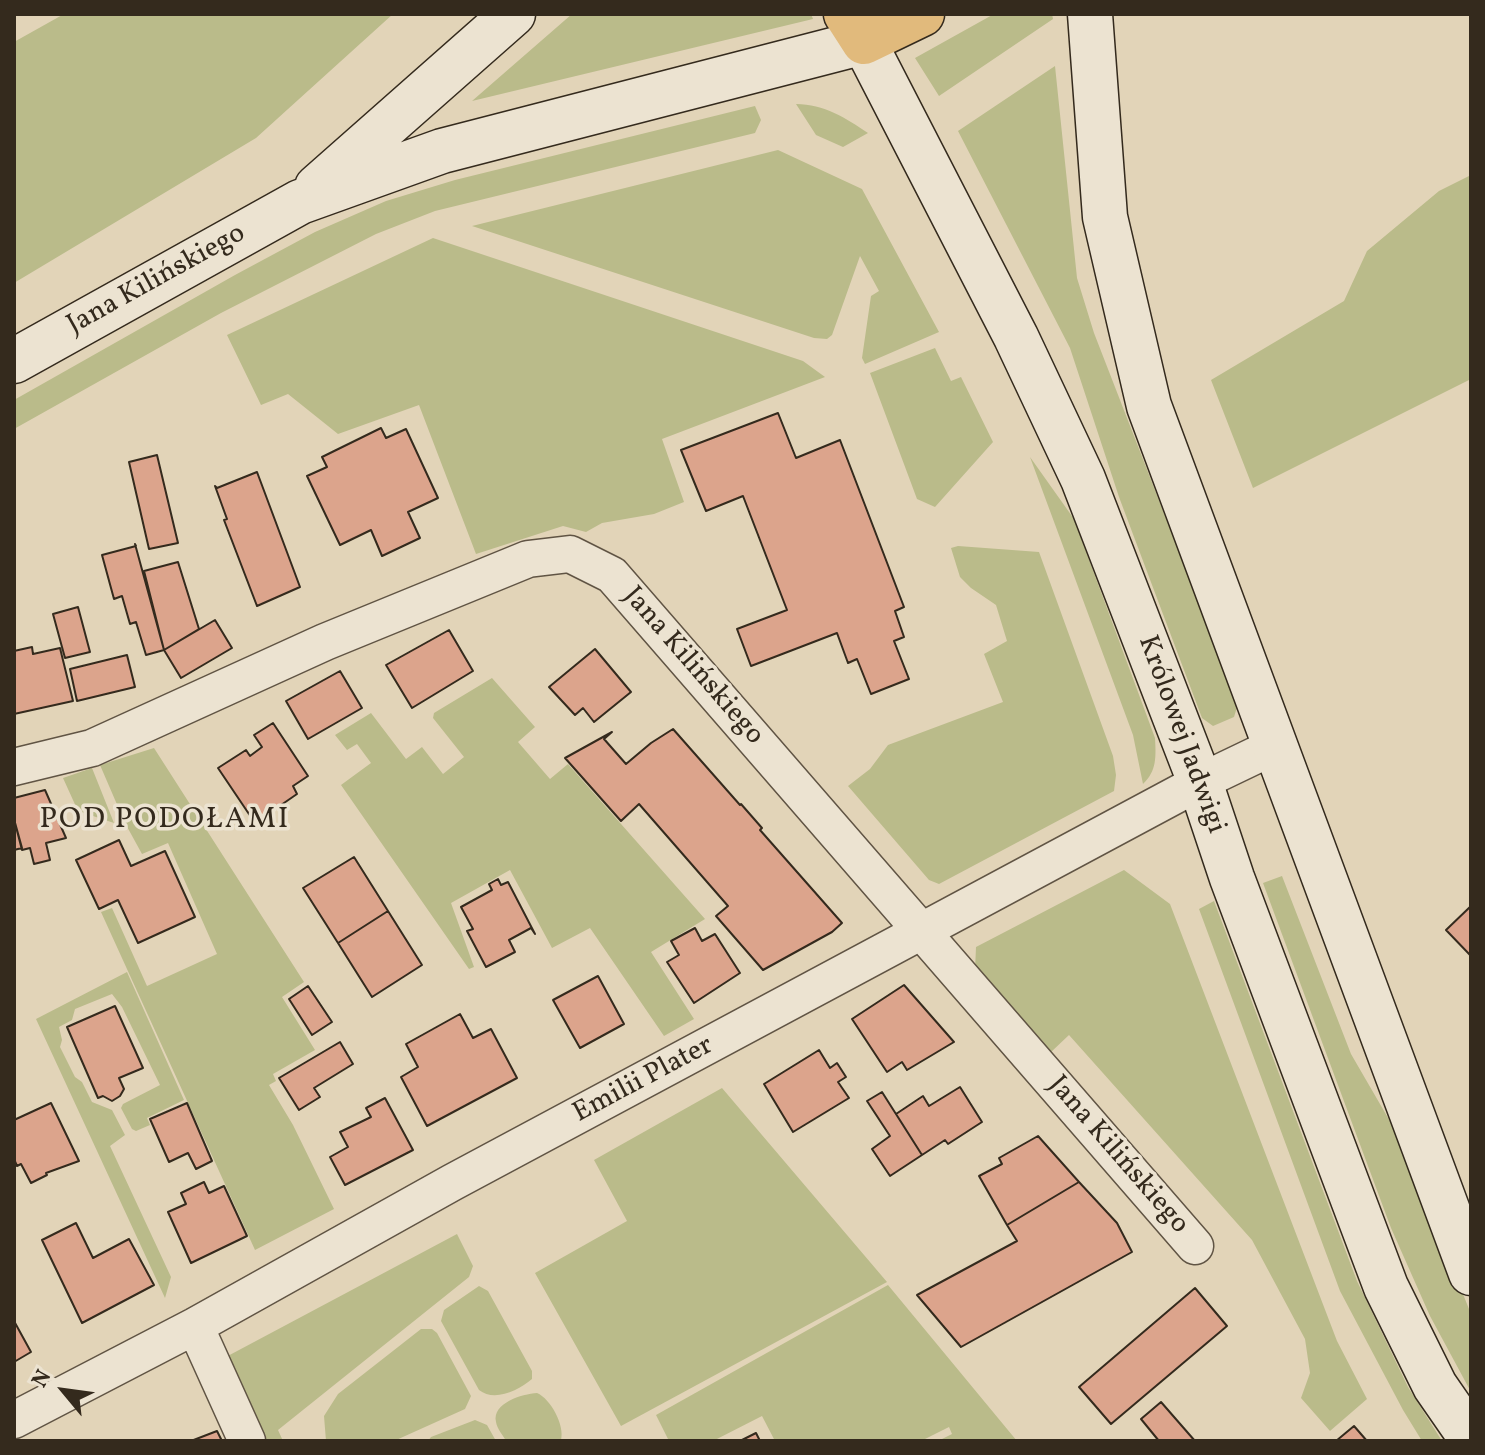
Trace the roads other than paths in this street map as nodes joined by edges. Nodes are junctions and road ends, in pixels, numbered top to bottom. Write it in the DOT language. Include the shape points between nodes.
graph roads {
  1 [pos="513,14"];
  2 [pos="922,14"];
  3 [pos="1090,14"];
  4 [pos="855,28"];
  5 [pos="300,202"];
  6 [pos="14,361"];
  7 [pos="1275,746"];
  8 [pos="14,767"];
  9 [pos="1200,782"];
  10 [pos="923,933"];
  11 [pos="1195,1246"];
  12 [pos="1471,1273"];
  13 [pos="195,1326"];
  14 [pos="14,1420"];
  15 [pos="1471,1438"];
  16 [pos="247,1441"];
  1 -- 5 [label="main road, Jana Kilińskiego"];
  2 -- 4 [label="main road"];
  3 -- 7 [label="main road" via="1105,217 1149,406"];
  4 -- 5 [label="main road, Jana Kilińskiego" via="442,151"];
  4 -- 9 [label="main road, Królowej Jadwigi" via="1016,337 1083,479"];
  5 -- 6 [label="main road, Jana Kilińskiego"];
  7 -- 9 [label="street, Emilii Plater"];
  7 -- 12 [label="main road"];
  8 -- 10 [label="street, Jana Kilińskiego" via="92,748 325,642 528,559 570,554 612,575"];
  9 -- 10 [label="street, Emilii Plater"];
  9 -- 15 [label="main road, Królowej Jadwigi" via="1386,1287 1435,1386"];
  10 -- 11 [label="street, Jana Kilińskiego"];
  10 -- 13 [label="street, Emilii Plater" via="453,1182"];
  13 -- 14 [label="street, Emilii Plater"];
  13 -- 16 [label="street"];
}
